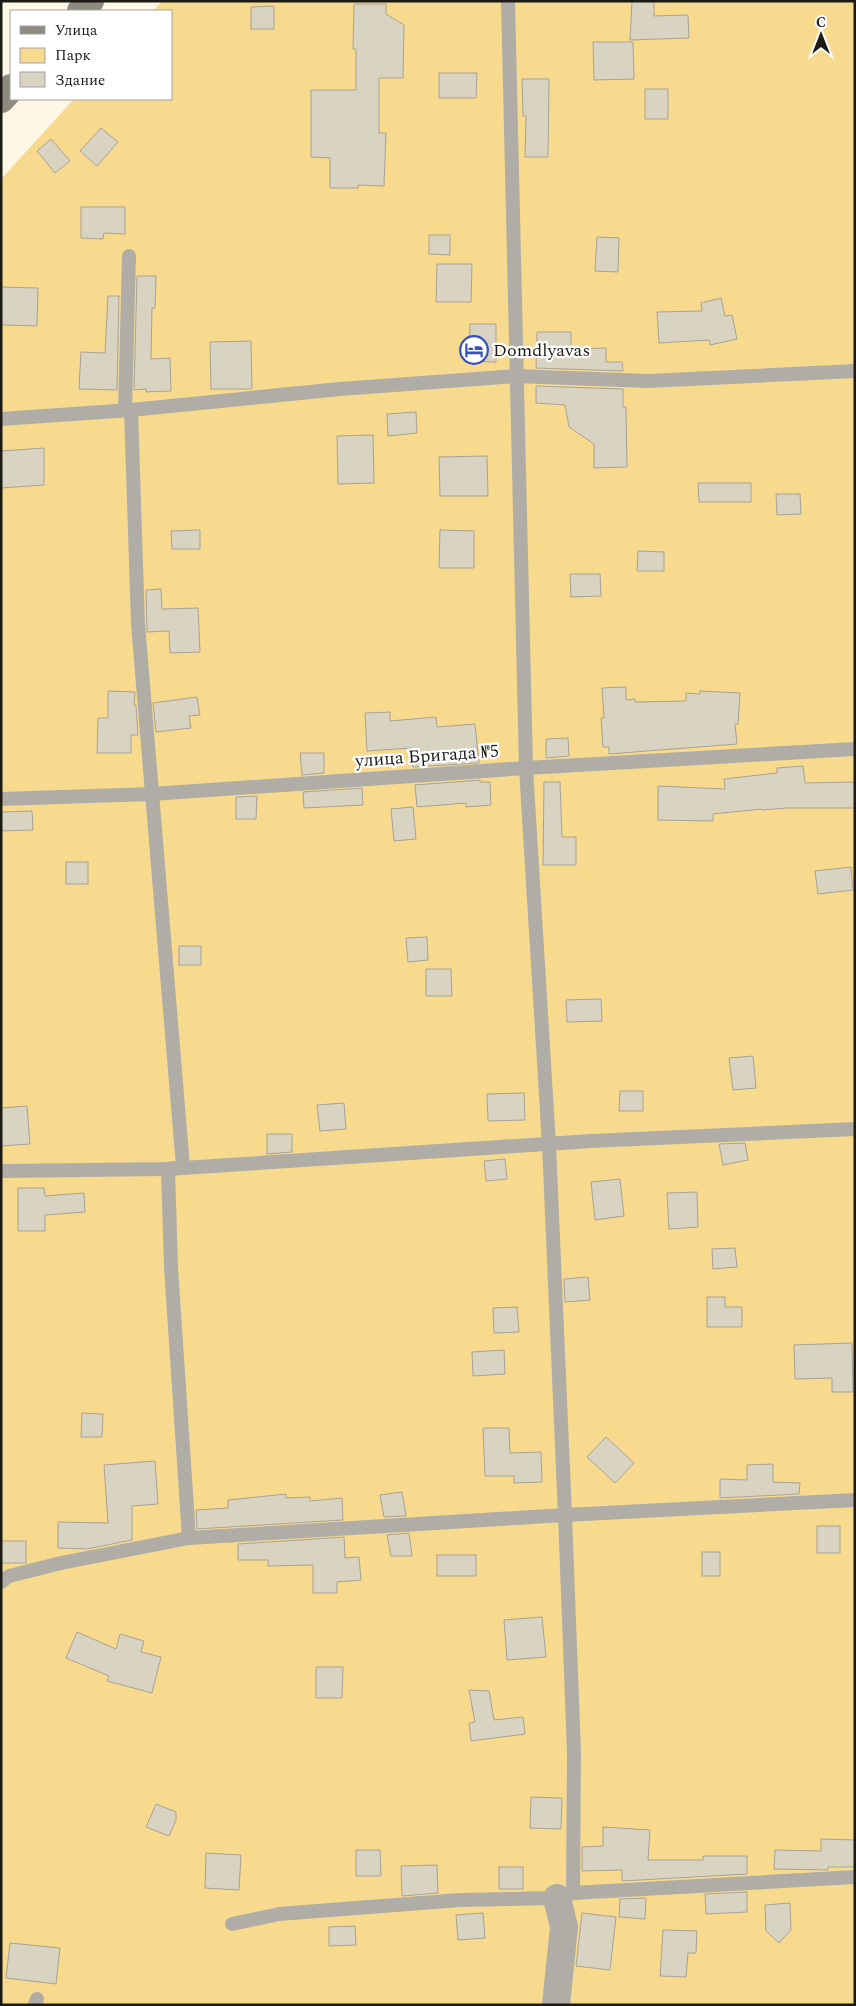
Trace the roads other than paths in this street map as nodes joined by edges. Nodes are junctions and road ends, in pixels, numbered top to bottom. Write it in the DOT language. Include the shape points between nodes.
graph roads {
  1 [pos="508,1"];
  2 [pos="10,89"];
  3 [pos="1,99"];
  4 [pos="129,256"];
  5 [pos="855,371"];
  6 [pos="516,376"];
  7 [pos="128,410"];
  8 [pos="1,419"];
  9 [pos="855,749"];
  10 [pos="526,768"];
  11 [pos="152,794"];
  12 [pos="1,798"];
  13 [pos="855,1129"];
  14 [pos="548,1145"];
  15 [pos="183,1167"];
  16 [pos="168,1169"];
  17 [pos="1,1171"];
  18 [pos="855,1500"];
  19 [pos="565,1515"];
  20 [pos="189,1538"];
  21 [pos="1,1582"];
  22 [pos="855,1877"];
  23 [pos="565,1895"];
  24 [pos="232,1924"];
  25 [pos="556,2005"];
  1 -- 6 [label="lane"];
  2 -- 3 [label="main road"];
  4 -- 7 [label="lane"];
  5 -- 6 [label="lane" via="648,380"];
  6 -- 7 [label="lane"];
  6 -- 10 [label="lane"];
  7 -- 8 [label="lane"];
  7 -- 11 [label="lane" via="138,624"];
  9 -- 10 [label="lane, улица Бригада №5"];
  10 -- 11 [label="lane, улица Бригада №5"];
  10 -- 14 [label="lane"];
  11 -- 12 [label="lane, улица Бригада №5"];
  11 -- 15 [label="lane"];
  13 -- 14 [label="lane"];
  14 -- 15 [label="lane"];
  14 -- 19 [label="lane"];
  15 -- 16 [label="lane"];
  16 -- 17 [label="lane"];
  16 -- 20 [label="lane" via="171,1268"];
  18 -- 19 [label="lane"];
  19 -- 20 [label="lane"];
  19 -- 23 [label="lane" via="574,1752"];
  20 -- 21 [label="lane" via="61,1563 9,1576"];
  22 -- 23 [label="lane"];
  23 -- 24 [label="lane" via="279,1914"];
  23 -- 25 [label="street"];
}
